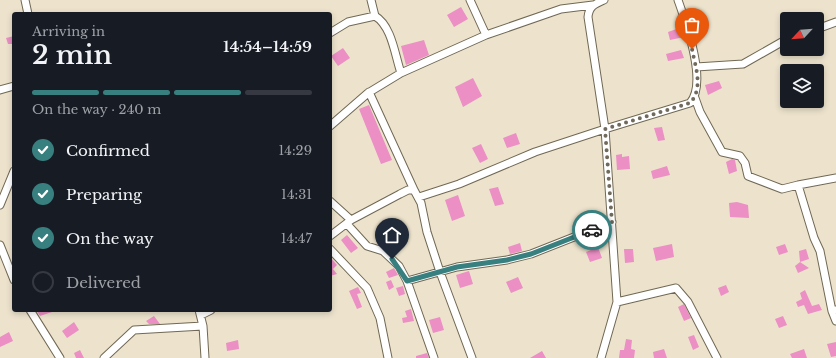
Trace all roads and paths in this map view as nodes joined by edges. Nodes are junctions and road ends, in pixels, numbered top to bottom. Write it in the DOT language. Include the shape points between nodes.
graph roads {
  1 [pos="25,0"];
  2 [pos="371,0"];
  3 [pos="470,0"];
  4 [pos="604,0"];
  5 [pos="678,0"];
  6 [pos="585,5"];
  7 [pos="593,5"];
  8 [pos="28,12"];
  9 [pos="589,13"];
  10 [pos="375,16"];
  11 [pos="836,22"];
  12 [pos="824,26"];
  13 [pos="332,32"];
  14 [pos="486,35"];
  15 [pos="780,43"];
  16 [pos="696,67"];
  17 [pos="401,73"];
  18 [pos="12,87"];
  19 [pos="0,90"];
  20 [pos="369,92"];
  21 [pos="694,98"];
  22 [pos="332,124"];
  23 [pos="605,129"];
  24 [pos="12,176"];
  25 [pos="836,178"];
  26 [pos="798,185"];
  27 [pos="414,190"];
  28 [pos="419,197"];
  29 [pos="332,203"];
  30 [pos="0,205"];
  31 [pos="349,222"];
  32 [pos="612,222"];
  33 [pos="332,235"];
  34 [pos="0,245"];
  35 [pos="332,251"];
  36 [pos="440,272"];
  37 [pos="12,275"];
  38 [pos="407,281"];
  39 [pos="617,302"];
  40 [pos="834,310"];
  41 [pos="31,312"];
  42 [pos="200,312"];
  43 [pos="836,321"];
  44 [pos="203,326"];
  45 [pos="60,358"];
  46 [pos="104,358"];
  47 [pos="205,358"];
  48 [pos="388,358"];
  49 [pos="434,358"];
  50 [pos="472,358"];
  51 [pos="601,358"];
  52 [pos="717,358"];
  1 -- 8 [label="street"];
  2 -- 10 [label="street"];
  3 -- 14 [label="street"];
  4 -- 7 [label="street"];
  5 -- 16 [label="street"];
  6 -- 7 [label="street"];
  6 -- 9 [label="street"];
  6 -- 14 [label="street" via="561,9"];
  7 -- 9 [label="street"];
  9 -- 23 [label="street"];
  10 -- 13 [label="street" via="348,22"];
  10 -- 17 [label="street" via="385,26 392,41"];
  11 -- 12 [label="street"];
  14 -- 17 [label="street"];
  15 -- 16 [label="street" via="743,64"];
  16 -- 21 [label="street" via="698,77"];
  17 -- 20 [label="street"];
  18 -- 19 [label="street"];
  20 -- 22 [label="street"];
  20 -- 27 [label="street"];
  21 -- 23 [label="street" via="690,103"];
  21 -- 26 [label="street" via="722,152 740,156 745,163 748,176 782,189"];
  23 -- 28 [label="street" via="535,152 459,184"];
  23 -- 32 [label="street"];
  24 -- 30 [label="street"];
  25 -- 26 [label="street"];
  26 -- 40 [label="street" via="820,251"];
  27 -- 28 [label="street"];
  27 -- 31 [label="street" via="408,190"];
  28 -- 36 [label="street"];
  29 -- 31 [label="street"];
  31 -- 33 [label="street"];
  31 -- 38 [label="street" via="367,246 384,251 392,259"];
  32 -- 36 [label="street" via="531,254"];
  32 -- 39 [label="street"];
  34 -- 37 [label="street"];
  35 -- 48 [label="street" via="367,288 380,318"];
  36 -- 38 [label="street"];
  36 -- 50 [label="street"];
  38 -- 49 [label="street"];
  39 -- 51 [label="street"];
  39 -- 52 [label="street" via="676,288 688,302"];
  40 -- 43 [label="street"];
  41 -- 45 [label="street"];
  42 -- 44 [label="street"];
  44 -- 46 [label="street" via="134,330"];
  44 -- 47 [label="street"];
}
